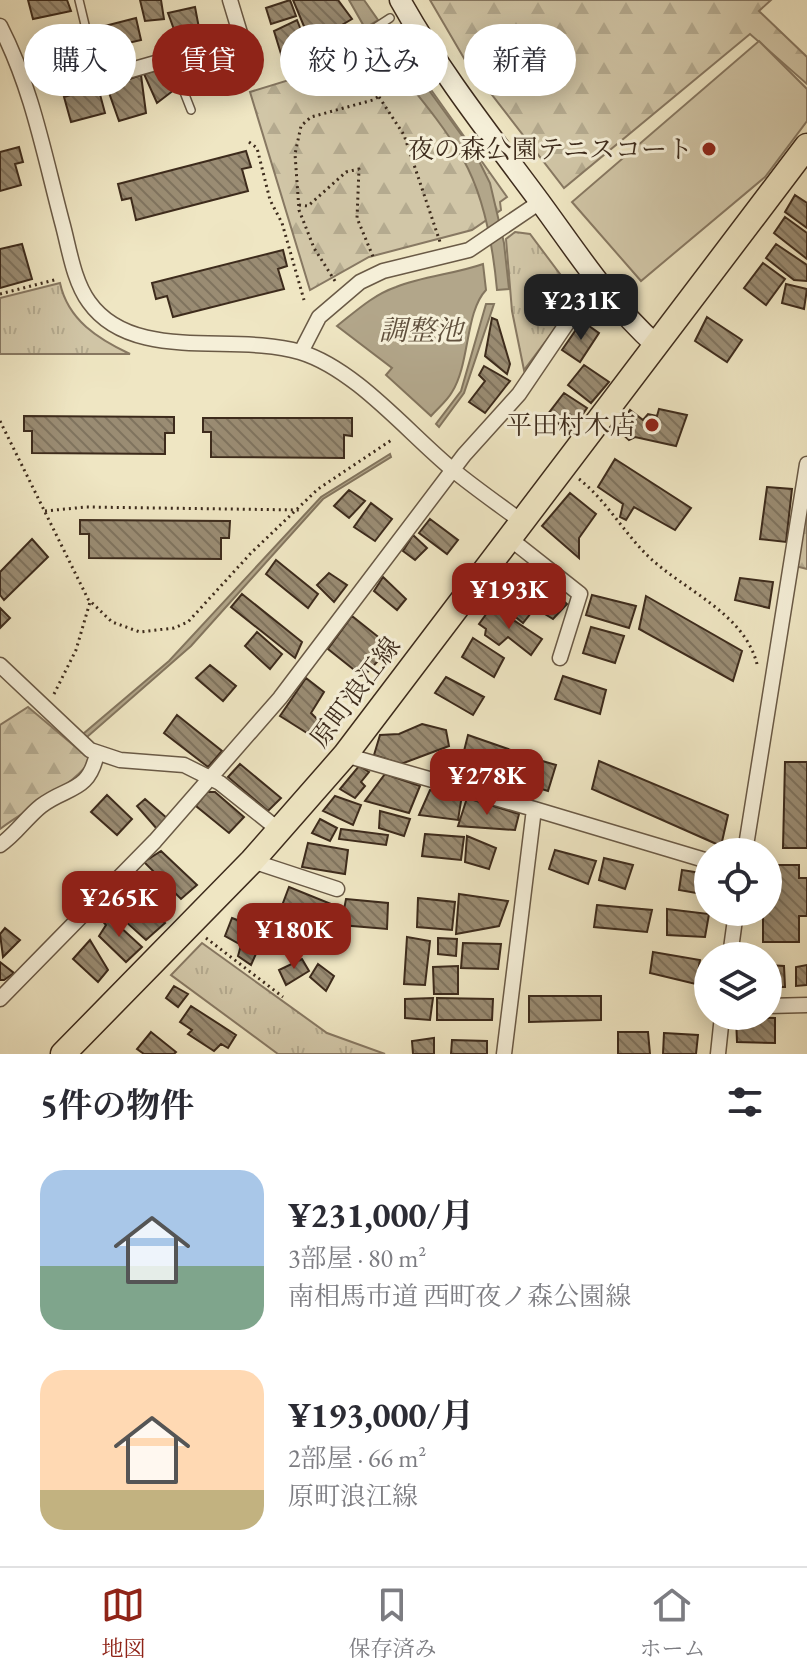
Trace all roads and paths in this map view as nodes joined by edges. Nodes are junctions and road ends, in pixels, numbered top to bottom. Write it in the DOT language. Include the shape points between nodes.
graph roads {
  1 [pos="79,0"];
  2 [pos="230,0"];
  3 [pos="395,9"];
  4 [pos="85,24"];
  5 [pos="237,24"];
  6 [pos="380,24"];
  7 [pos="0,26"];
  8 [pos="186,96"];
  9 [pos="379,97"];
  10 [pos="191,110"];
  11 [pos="249,142"];
  12 [pos="807,146"];
  13 [pos="540,202"];
  14 [pos="299,205"];
  15 [pos="441,245"];
  16 [pos="374,260"];
  17 [pos="62,278"];
  18 [pos="597,279"];
  19 [pos="335,281"];
  20 [pos="0,294"];
  21 [pos="304,300"];
  22 [pos="656,345"];
  23 [pos="301,352"];
  24 [pos="0,421"];
  25 [pos="395,438"];
  26 [pos="807,464"];
  27 [pos="453,470"];
  28 [pos="573,475"];
  29 [pos="300,510"];
  30 [pos="45,511"];
  31 [pos="515,530"];
  32 [pos="90,602"];
  33 [pos="560,658"];
  34 [pos="0,665"];
  35 [pos="759,675"];
  36 [pos="45,709"];
  37 [pos="97,753"];
  38 [pos="345,755"];
  39 [pos="210,780"];
  40 [pos="534,809"];
  41 [pos="279,830"];
  42 [pos="747,838"];
  43 [pos="0,845"];
  44 [pos="694,857"];
  45 [pos="252,861"];
  46 [pos="337,889"];
  47 [pos="200,934"];
  48 [pos="283,997"];
  49 [pos="0,999"];
  50 [pos="807,1005"];
  51 [pos="782,1006"];
  52 [pos="721,1030"];
  53 [pos="63,1054"];
  54 [pos="504,1054"];
  55 [pos="718,1054"];
  1 -- 4 [label="lane"];
  2 -- 5 [label="street"];
  3 -- 6 [label="lane"];
  3 -- 13 [label="street"];
  7 -- 23 [label="street" via="33,99 79,283 101,317 121,332 146,338"];
  8 -- 10 [label="lane"];
  9 -- 14 [label="path" via="311,117 301,126 295,154"];
  9 -- 15 [label="path" via="404,135"];
  11 -- 21 [label="path" via="257,148"];
  12 -- 22 [label="main road, 原町浪江線"];
  13 -- 18 [label="street"];
  13 -- 23 [label="street" via="469,250 383,271 360,282 319,317"];
  14 -- 16 [label="path" via="308,206 346,172 359,169 357,218"];
  14 -- 19 [label="path" via="314,248"];
  17 -- 20 [label="path"];
  18 -- 22 [label="street"];
  18 -- 27 [label="street" via="519,394"];
  22 -- 31 [label="main road, 原町浪江線"];
  23 -- 27 [label="street" via="346,376"];
  24 -- 30 [label="path"];
  25 -- 29 [label="path" via="318,489"];
  26 -- 42 [label="street"];
  27 -- 31 [label="street"];
  27 -- 39 [label="street" via="280,698"];
  28 -- 35 [label="path" via="652,560 744,635"];
  29 -- 30 [label="path"];
  29 -- 32 [label="path" via="251,553 199,613 174,628 125,629"];
  30 -- 32 [label="path"];
  31 -- 33 [label="street" via="580,594"];
  31 -- 38 [label="main road, 原町浪江線"];
  32 -- 36 [label="path" via="76,650"];
  34 -- 36 [label="street"];
  36 -- 37 [label="street"];
  37 -- 39 [label="street" via="184,765"];
  37 -- 43 [label="street" via="81,785 41,807"];
  38 -- 40 [label="street"];
  38 -- 41 [label="main road, 原町浪江線"];
  39 -- 41 [label="street"];
  39 -- 49 [label="street"];
  40 -- 44 [label="street"];
  40 -- 54 [label="street"];
  41 -- 45 [label="main road, 原町浪江線"];
  45 -- 46 [label="street"];
  45 -- 53 [label="main road, 原町浪江線"];
  47 -- 48 [label="path"];
  50 -- 51 [label="street"];
  52 -- 55 [label="street"];
}
